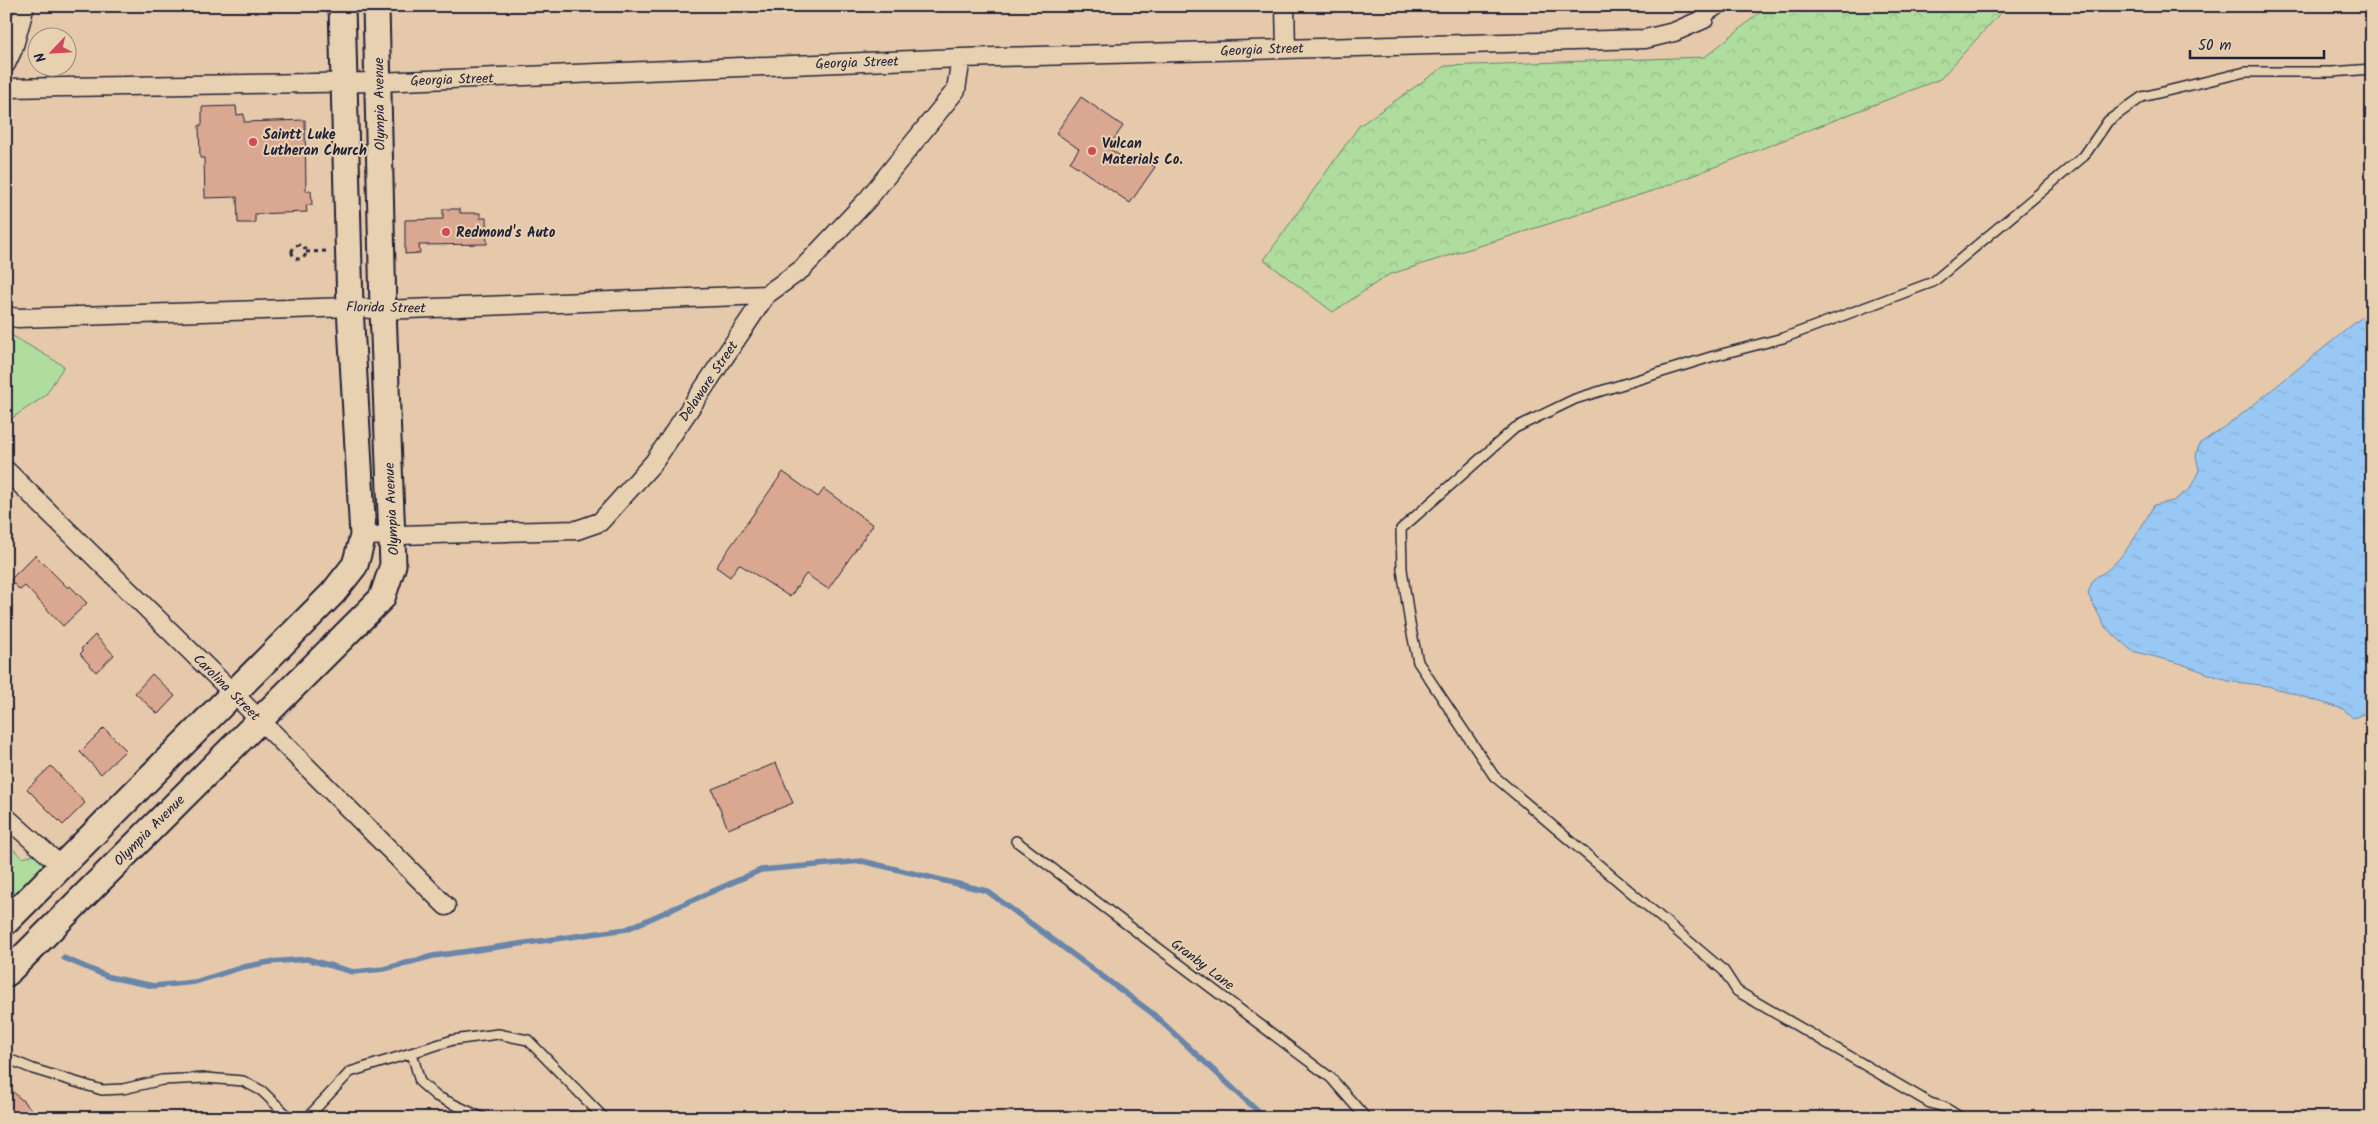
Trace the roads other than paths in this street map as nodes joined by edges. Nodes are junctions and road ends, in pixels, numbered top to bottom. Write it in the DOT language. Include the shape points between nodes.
graph roads {
  1 [pos="25,6"];
  2 [pos="342,6"];
  3 [pos="376,6"];
  4 [pos="1285,6"];
  5 [pos="1724,6"];
  6 [pos="1704,13"];
  7 [pos="1286,49"];
  8 [pos="962,58"];
  9 [pos="6,64"];
  10 [pos="2372,69"];
  11 [pos="344,81"];
  12 [pos="378,82"];
  13 [pos="6,88"];
  14 [pos="766,295"];
  15 [pos="350,306"];
  16 [pos="383,310"];
  17 [pos="6,316"];
  18 [pos="6,470"];
  19 [pos="392,535"];
  20 [pos="363,536"];
  21 [pos="233,693"];
  22 [pos="260,720"];
  23 [pos="6,817"];
  24 [pos="1016,841"];
  25 [pos="60,866"];
  26 [pos="446,906"];
  27 [pos="6,922"];
  28 [pos="6,974"];
  29 [pos="412,1053"];
  30 [pos="6,1058"];
  31 [pos="290,1118"];
  32 [pos="307,1118"];
  33 [pos="482,1118"];
  34 [pos="604,1118"];
  35 [pos="1366,1118"];
  36 [pos="1962,1118"];
  1 -- 9 [label="street"];
  2 -- 11 [label="main road"];
  3 -- 12 [label="main road, Olympia Avenue"];
  4 -- 7 [label="street"];
  5 -- 6 [label="lane"];
  6 -- 7 [label="street, Georgia Street" via="1674,32 1645,38"];
  7 -- 8 [label="street, Georgia Street"];
  8 -- 12 [label="street, Georgia Street"];
  8 -- 14 [label="street, Delaware Street" via="956,90 868,198 802,269"];
  10 -- 36 [label="lane" via="2245,72 2142,97 2108,122 2084,156 1933,282 1783,338 1714,356 1567,404 1515,428 1401,529 1402,569 1418,662 1494,776 1724,971 1738,991 1930,1103"];
  11 -- 12 [label="street, Georgia Street"];
  11 -- 13 [label="street, Georgia Street"];
  11 -- 15 [label="main road"];
  12 -- 16 [label="main road, Olympia Avenue"];
  14 -- 16 [label="street, Florida Street"];
  14 -- 19 [label="street, Delaware Street" via="654,462 600,522 577,530"];
  15 -- 16 [label="street, Florida Street"];
  15 -- 17 [label="street, Florida Street"];
  15 -- 20 [label="main road"];
  16 -- 19 [label="main road, Olympia Avenue"];
  18 -- 21 [label="street, Carolina Street"];
  19 -- 20 [label="street, Delaware Street"];
  19 -- 22 [label="main road, Olympia Avenue" via="393,565 382,598"];
  20 -- 21 [label="main road" via="355,565 333,593"];
  21 -- 22 [label="street, Carolina Street"];
  21 -- 25 [label="main road"];
  22 -- 26 [label="street, Carolina Street"];
  22 -- 28 [label="main road, Olympia Avenue"];
  23 -- 25 [label="street"];
  24 -- 35 [label="lane, Granby Lane" via="1331,1078"];
  25 -- 27 [label="main road"];
  29 -- 32 [label="lane" via="350,1072"];
  29 -- 33 [label="lane" via="420,1082 436,1096"];
  29 -- 34 [label="lane" via="453,1040 498,1034 528,1040"];
  30 -- 31 [label="lane" via="102,1090 162,1080 206,1078 243,1081 262,1092"];
}
